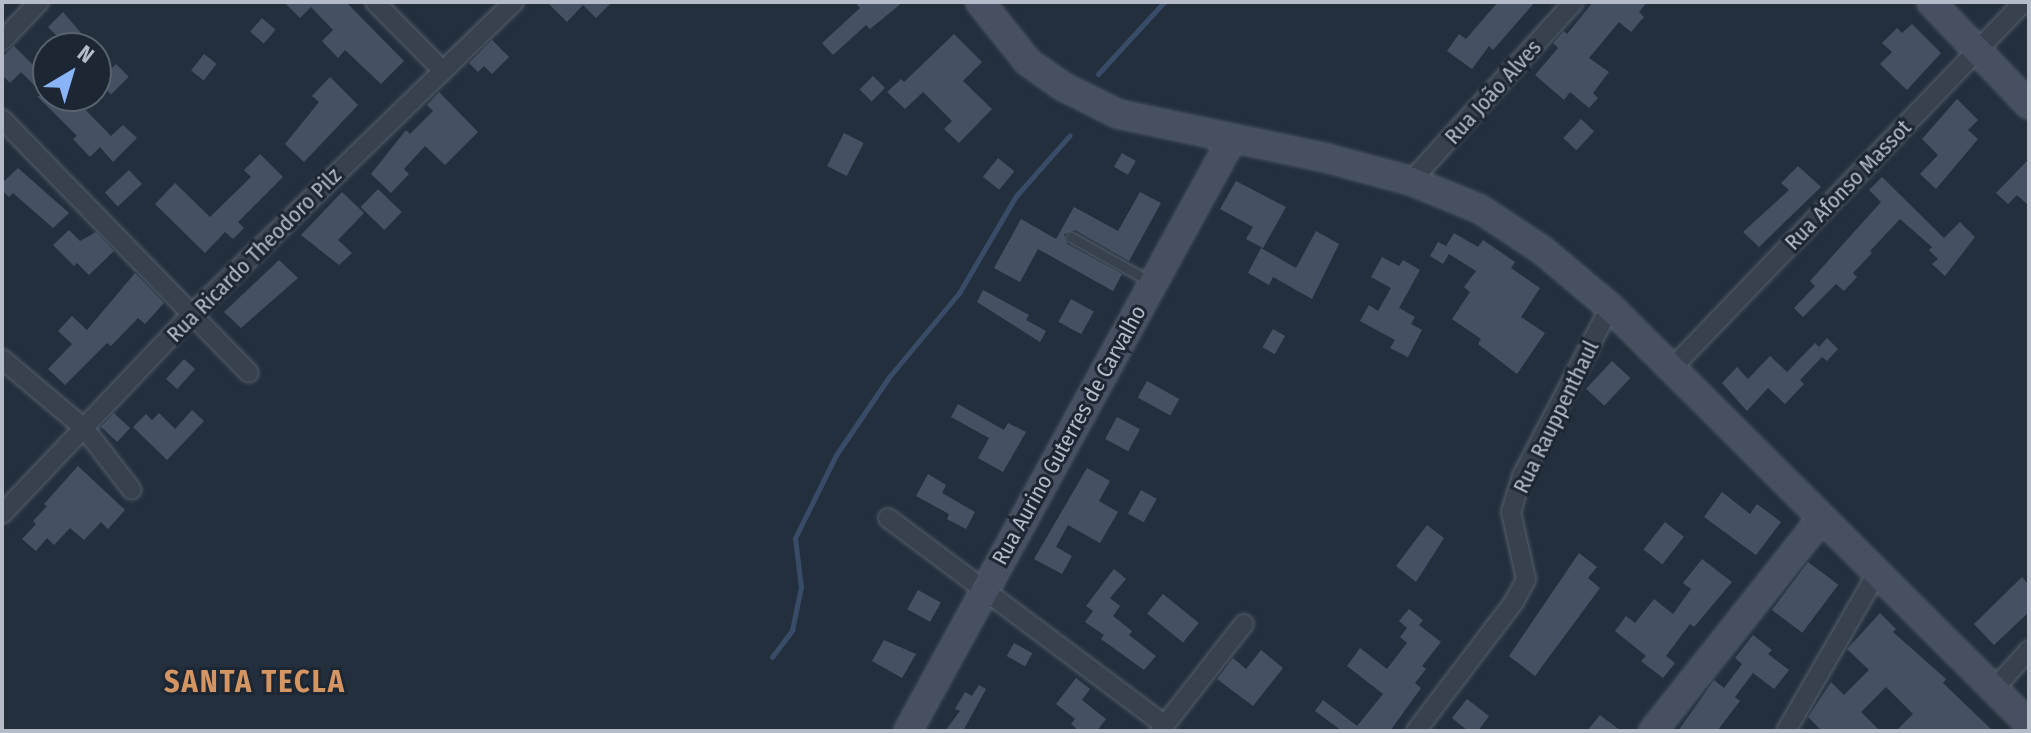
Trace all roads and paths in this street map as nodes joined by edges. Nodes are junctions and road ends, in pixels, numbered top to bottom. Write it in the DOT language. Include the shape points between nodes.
graph roads {
  1 [pos="39,2"];
  2 [pos="375,2"];
  3 [pos="514,2"];
  4 [pos="980,2"];
  5 [pos="1574,2"];
  6 [pos="1931,2"];
  7 [pos="2024,2"];
  8 [pos="2,41"];
  9 [pos="1977,51"];
  10 [pos="442,70"];
  11 [pos="2029,105"];
  12 [pos="2,119"];
  13 [pos="1232,139"];
  14 [pos="1411,181"];
  15 [pos="1071,237"];
  16 [pos="1153,283"];
  17 [pos="1610,307"];
  18 [pos="191,315"];
  19 [pos="2,359"];
  20 [pos="1672,368"];
  21 [pos="249,373"];
  22 [pos="84,428"];
  23 [pos="132,490"];
  24 [pos="2,514"];
  25 [pos="888,518"];
  26 [pos="1821,519"];
  27 [pos="1876,575"];
  28 [pos="984,590"];
  29 [pos="1244,624"];
  30 [pos="2029,650"];
  31 [pos="1993,690"];
  32 [pos="2029,724"];
  33 [pos="1162,728"];
  34 [pos="908,731"];
  35 [pos="1416,731"];
  36 [pos="1653,731"];
  37 [pos="1786,731"];
  1 -- 8 [label="street"];
  2 -- 10 [label="street"];
  3 -- 10 [label="street, Rua Ricardo Theodoro Pilz"];
  4 -- 13 [label="main road" via="1028,62 1062,86 1118,114"];
  5 -- 14 [label="street, Rua João Alves"];
  6 -- 9 [label="main road"];
  7 -- 9 [label="street, Rua Afonso Massot"];
  9 -- 11 [label="main road"];
  9 -- 20 [label="street, Rua Afonso Massot"];
  10 -- 18 [label="street, Rua Ricardo Theodoro Pilz"];
  12 -- 18 [label="street"];
  13 -- 14 [label="main road"];
  13 -- 16 [label="main road, Rua Aurino Guterres de Carvalho"];
  14 -- 17 [label="main road" via="1480,209 1542,250"];
  15 -- 16 [label="lane"];
  16 -- 28 [label="main road, Rua Aurino Guterres de Carvalho"];
  17 -- 20 [label="main road"];
  17 -- 35 [label="street, Rua Rauppenthaul" via="1522,476 1511,512 1526,579"];
  18 -- 21 [label="street"];
  18 -- 22 [label="street, Rua Ricardo Theodoro Pilz"];
  19 -- 22 [label="street"];
  20 -- 26 [label="main road"];
  22 -- 23 [label="street"];
  22 -- 24 [label="street, Rua Ricardo Theodoro Pilz"];
  25 -- 28 [label="street"];
  26 -- 27 [label="main road"];
  26 -- 36 [label="main road"];
  27 -- 31 [label="main road"];
  27 -- 37 [label="street"];
  28 -- 33 [label="street"];
  28 -- 34 [label="main road, Rua Aurino Guterres de Carvalho"];
  29 -- 33 [label="street"];
  30 -- 31 [label="street"];
  31 -- 32 [label="main road"];
}
